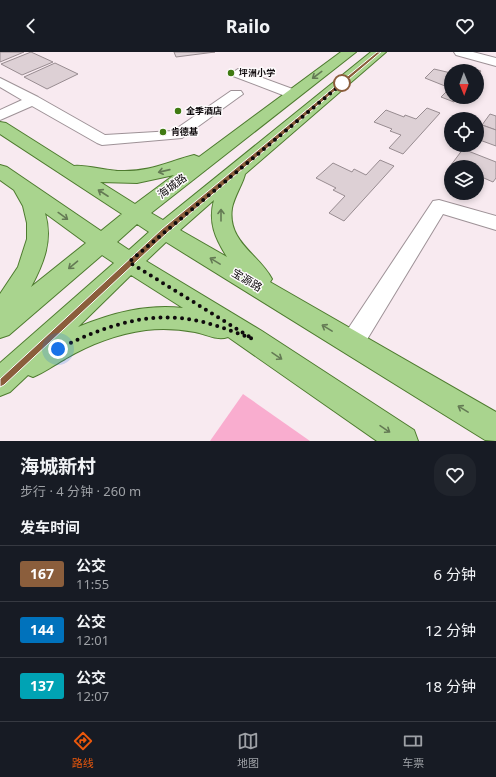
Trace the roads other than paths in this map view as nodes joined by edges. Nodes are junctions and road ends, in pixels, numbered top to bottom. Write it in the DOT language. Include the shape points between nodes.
graph roads {
  1 [pos="349,52"];
  2 [pos="379,52"];
  3 [pos="460,52"];
  4 [pos="496,62"];
  5 [pos="238,73"];
  6 [pos="0,82"];
  7 [pos="236,94"];
  8 [pos="293,94"];
  9 [pos="33,100"];
  10 [pos="0,116"];
  11 [pos="0,127"];
  12 [pos="226,145"];
  13 [pos="249,161"];
  14 [pos="58,164"];
  15 [pos="0,171"];
  16 [pos="20,185"];
  17 [pos="136,214"];
  18 [pos="496,224"];
  19 [pos="164,231"];
  20 [pos="100,242"];
  21 [pos="129,262"];
  22 [pos="282,302"];
  23 [pos="0,314"];
  24 [pos="0,327"];
  25 [pos="253,339"];
  26 [pos="352,344"];
  27 [pos="0,382"];
  28 [pos="0,385"];
  29 [pos="496,429"];
  30 [pos="496,436"];
  31 [pos="403,441"];
  32 [pos="481,441"];
  1 -- 8 [label="main road, 海城路, one-way"];
  2 -- 13 [label="main road"];
  3 -- 4 [label="street"];
  5 -- 8 [label="street"];
  6 -- 9 [label="street"];
  7 -- 9 [label="street" via="177,135 102,140"];
  8 -- 12 [label="main road, 海城路"];
  9 -- 10 [label="street"];
  11 -- 14 [label="main road, 宝源路"];
  12 -- 14 [label="main road, one-way" via="170,170 128,177 88,174"];
  12 -- 17 [label="main road, 海城路"];
  13 -- 19 [label="main road"];
  22 -- 13 [label="main road, one-way" via="242,261 221,226 221,209 227,192 234,178"];
  17 -- 14 [label="main road, 宝源路, one-way"];
  15 -- 16 [label="main road"];
  16 -- 20 [label="main road, one-way"];
  16 -- 23 [label="main road" via="33,204 39,223 38,244 29,269"];
  17 -- 19 [label="main road, 宝源路"];
  17 -- 20 [label="main road, 海城路"];
  18 -- 26 [label="street" via="439,206"];
  19 -- 21 [label="main road"];
  22 -- 19 [label="main road, 宝源路, one-way"];
  20 -- 21 [label="main road"];
  20 -- 24 [label="main road, 海城路, one-way"];
  21 -- 25 [label="main road"];
  21 -- 27 [label="main road"];
  26 -- 22 [label="main road, 宝源路, one-way"];
  25 -- 28 [label="main road" via="203,322 167,317 136,319 107,327 48,354"];
  25 -- 31 [label="main road, one-way"];
  29 -- 26 [label="main road, 宝源路, one-way"];
  30 -- 32 [label="main road" via="483,438"];
}
